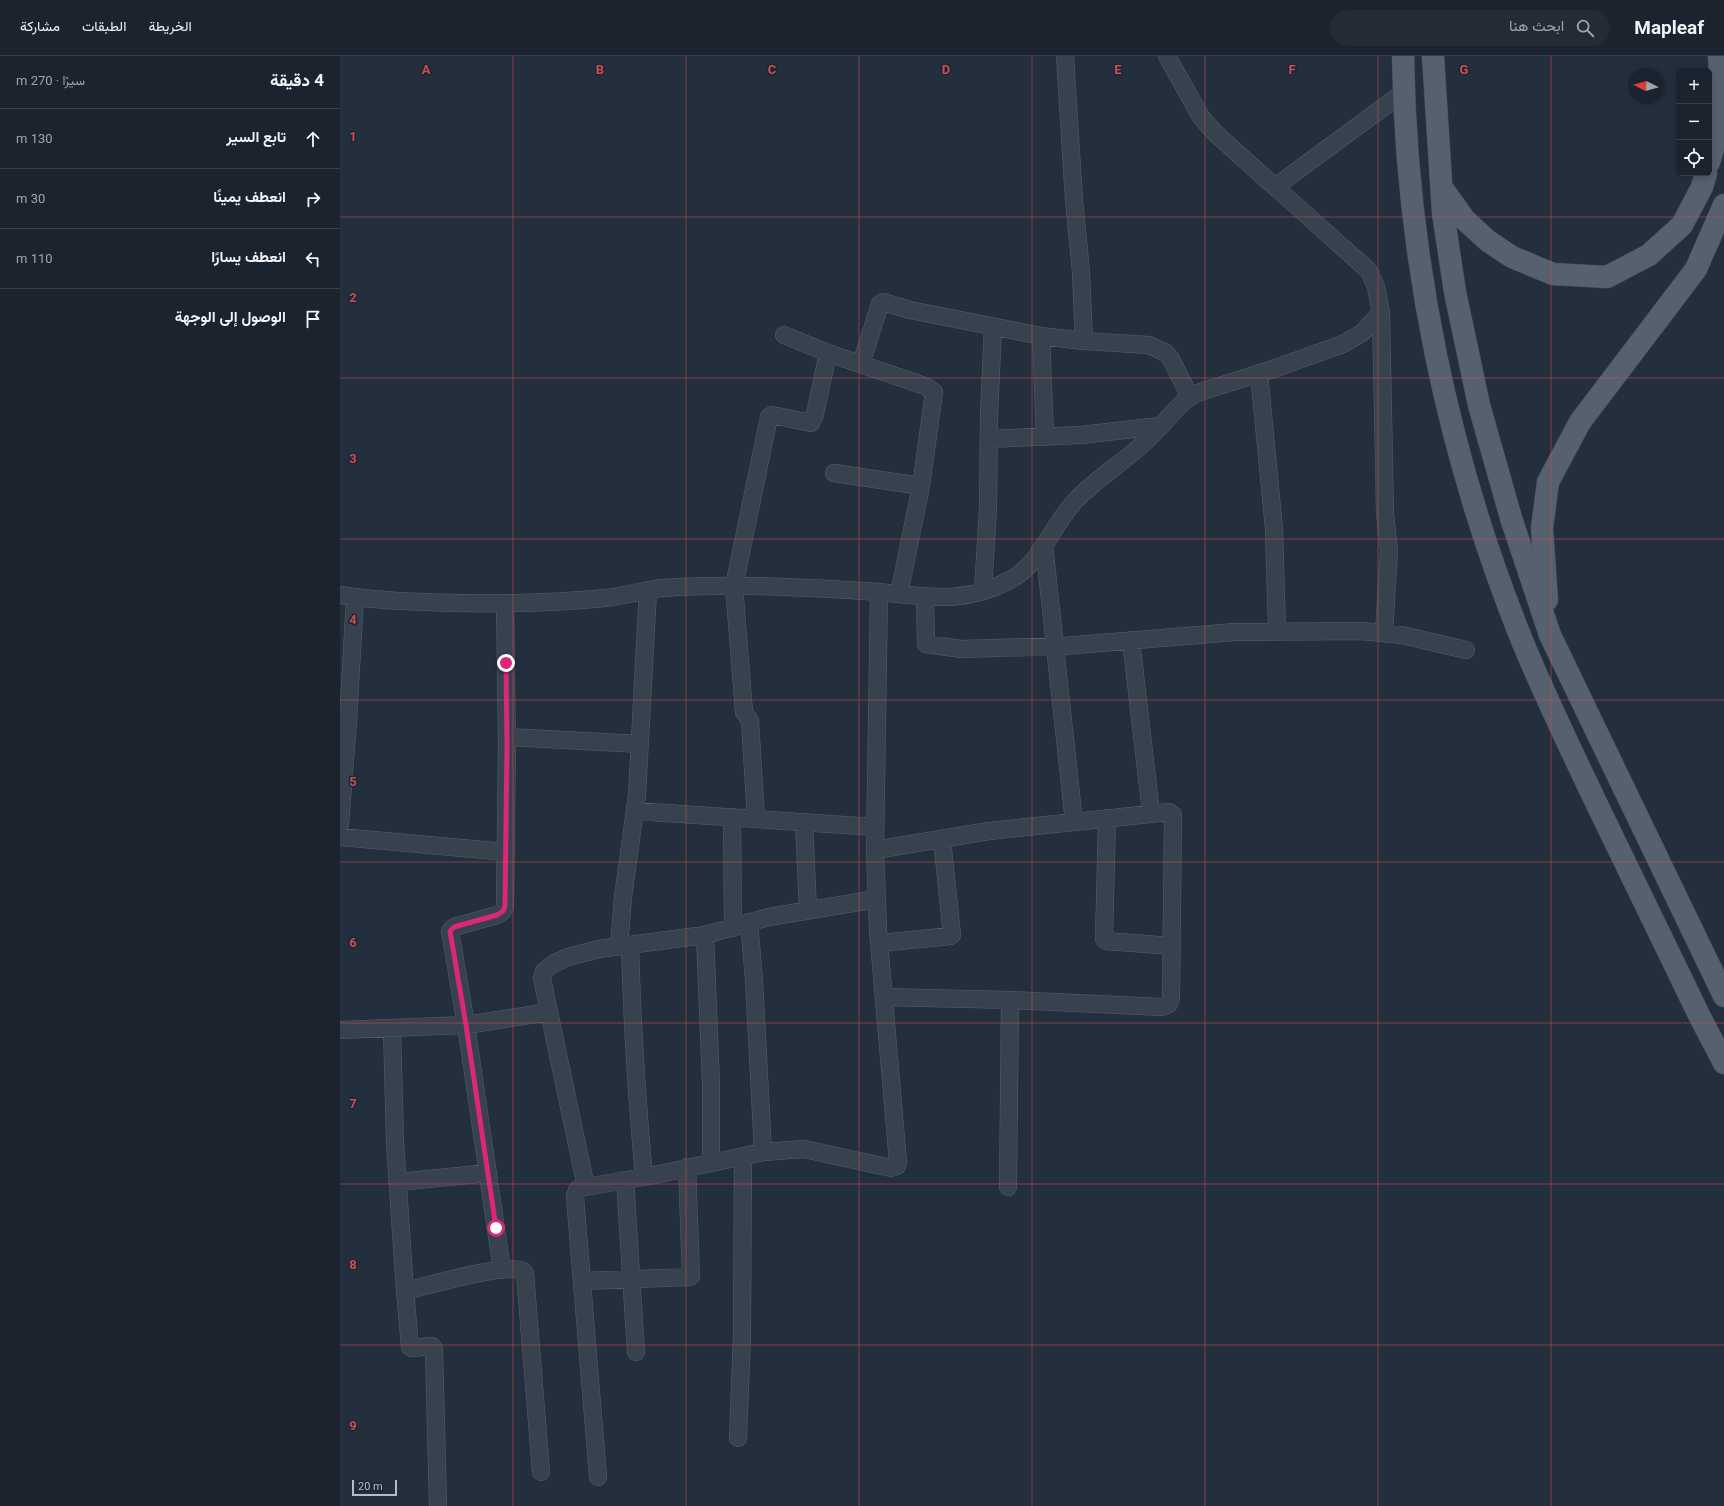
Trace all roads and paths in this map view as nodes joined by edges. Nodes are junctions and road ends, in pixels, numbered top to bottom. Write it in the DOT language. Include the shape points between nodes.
graph roads {
  1 [pos="1065,56"];
  2 [pos="1167,56"];
  3 [pos="1403,56"];
  4 [pos="1433,56"];
  5 [pos="1719,56"];
  6 [pos="1404,92"];
  7 [pos="1712,152"];
  8 [pos="1705,176"];
  9 [pos="1275,187"];
  10 [pos="1442,188"];
  11 [pos="1724,205"];
  12 [pos="1382,313"];
  13 [pos="993,327"];
  14 [pos="784,335"];
  15 [pos="1041,336"];
  16 [pos="1084,341"];
  17 [pos="828,354"];
  18 [pos="861,364"];
  19 [pos="1259,373"];
  20 [pos="1190,397"];
  21 [pos="1160,426"];
  22 [pos="1045,437"];
  23 [pos="989,439"];
  24 [pos="834,473"];
  25 [pos="921,486"];
  26 [pos="1044,545"];
  27 [pos="734,586"];
  28 [pos="648,590"];
  29 [pos="983,591"];
  30 [pos="879,592"];
  31 [pos="898,594"];
  32 [pos="348,596"];
  33 [pos="925,598"];
  34 [pos="505,603"];
  35 [pos="1277,631"];
  36 [pos="1384,633"];
  37 [pos="1550,635"];
  38 [pos="1131,640"];
  39 [pos="1054,646"];
  40 [pos="1466,650"];
  41 [pos="344,721"];
  42 [pos="507,737"];
  43 [pos="640,744"];
  44 [pos="635,811"];
  45 [pos="1151,814"];
  46 [pos="732,817"];
  47 [pos="756,818"];
  48 [pos="1107,818"];
  49 [pos="804,822"];
  50 [pos="1074,822"];
  51 [pos="340,824"];
  52 [pos="875,827"];
  53 [pos="340,837"];
  54 [pos="942,839"];
  55 [pos="875,850"];
  56 [pos="506,852"];
  57 [pos="877,899"];
  58 [pos="808,910"];
  59 [pos="741,925"];
  60 [pos="705,935"];
  61 [pos="880,944"];
  62 [pos="625,946"];
  63 [pos="1172,946"];
  64 [pos="1724,996"];
  65 [pos="884,998"];
  66 [pos="1010,1000"];
  67 [pos="549,1012"];
  68 [pos="466,1025"];
  69 [pos="392,1028"];
  70 [pos="340,1030"];
  71 [pos="1724,1063"];
  72 [pos="763,1152"];
  73 [pos="743,1156"];
  74 [pos="711,1162"];
  75 [pos="687,1168"];
  76 [pos="488,1173"];
  77 [pos="644,1177"];
  78 [pos="625,1180"];
  79 [pos="398,1182"];
  80 [pos="1008,1186"];
  81 [pos="586,1187"];
  82 [pos="502,1270"];
  83 [pos="631,1279"];
  84 [pos="582,1281"];
  85 [pos="405,1291"];
  86 [pos="636,1352"];
  87 [pos="738,1438"];
  88 [pos="541,1472"];
  89 [pos="598,1477"];
  90 [pos="438,1506"];
  1 -- 16 [label="street"];
  2 -- 9 [label="street" via="1200,117 1223,142"];
  3 -- 6 [label="main road"];
  4 -- 10 [label="main road"];
  5 -- 7 [label="main road" via="1721,88"];
  6 -- 9 [label="street"];
  6 -- 71 [label="main road" via="1411,185 1426,298 1450,413 1482,529 1501,586 1546,697"];
  8 -- 10 [label="main road" via="1682,225 1649,255 1607,277 1553,274 1512,257 1488,241 1465,220"];
  9 -- 12 [label="street" via="1369,271"];
  10 -- 37 [label="main road" via="1443,213 1455,292 1479,405 1508,511"];
  11 -- 37 [label="main road" via="1696,269 1580,422 1548,482 1542,528"];
  12 -- 19 [label="street" via="1362,333 1343,344"];
  12 -- 36 [label="street" via="1385,513 1389,551"];
  13 -- 15 [label="street"];
  13 -- 18 [label="street" via="882,302"];
  13 -- 23 [label="street"];
  14 -- 17 [label="street"];
  15 -- 16 [label="street"];
  15 -- 22 [label="street"];
  16 -- 20 [label="street" via="1149,345 1161,351 1171,359"];
  17 -- 18 [label="street"];
  17 -- 27 [label="street" via="813,421 808,423 772,415 769,417"];
  18 -- 25 [label="street" via="925,386 934,392"];
  19 -- 20 [label="street"];
  19 -- 35 [label="street" via="1274,529"];
  20 -- 21 [label="street"];
  21 -- 22 [label="street"];
  21 -- 26 [label="street" via="1078,497 1063,514"];
  22 -- 23 [label="street"];
  23 -- 29 [label="street"];
  24 -- 25 [label="street"];
  25 -- 31 [label="street"];
  26 -- 29 [label="street" via="1034,560 1020,573 1009,581"];
  26 -- 39 [label="street"];
  27 -- 28 [label="street"];
  27 -- 30 [label="street" via="809,587"];
  27 -- 47 [label="street" via="744,712 750,721"];
  28 -- 34 [label="street" via="607,598"];
  28 -- 43 [label="street"];
  29 -- 33 [label="street" via="957,597"];
  30 -- 31 [label="street"];
  30 -- 52 [label="street"];
  31 -- 33 [label="street"];
  32 -- 34 [label="street" via="404,602"];
  32 -- 41 [label="street"];
  33 -- 39 [label="street" via="926,644 961,649"];
  34 -- 42 [label="street"];
  35 -- 36 [label="street"];
  35 -- 38 [label="street"];
  36 -- 40 [label="street"];
  37 -- 64 [label="main road"];
  38 -- 39 [label="street"];
  38 -- 45 [label="street"];
  39 -- 50 [label="street"];
  41 -- 51 [label="street"];
  42 -- 43 [label="street"];
  42 -- 56 [label="street"];
  43 -- 44 [label="street"];
  44 -- 46 [label="street"];
  44 -- 62 [label="street" via="623,897"];
  45 -- 48 [label="street"];
  45 -- 63 [label="street" via="1169,812 1174,815"];
  46 -- 47 [label="street"];
  46 -- 59 [label="street"];
  47 -- 49 [label="street"];
  48 -- 50 [label="street"];
  48 -- 63 [label="street" via="1104,939"];
  49 -- 52 [label="street"];
  49 -- 58 [label="street"];
  50 -- 54 [label="street"];
  52 -- 55 [label="street"];
  53 -- 56 [label="street"];
  54 -- 55 [label="street"];
  54 -- 61 [label="street" via="952,935"];
  55 -- 57 [label="street"];
  56 -- 68 [label="street" via="503,911 454,927 450,931"];
  57 -- 58 [label="street"];
  57 -- 61 [label="street"];
  58 -- 59 [label="street"];
  59 -- 60 [label="street"];
  59 -- 72 [label="street" via="754,980"];
  60 -- 62 [label="street"];
  60 -- 74 [label="street" via="711,1085"];
  61 -- 65 [label="street"];
  62 -- 67 [label="street" via="568,957 544,970 542,978"];
  62 -- 77 [label="street"];
  63 -- 66 [label="street" via="1171,998 1169,1004 1162,1007"];
  65 -- 66 [label="street"];
  65 -- 72 [label="street" via="897,1166 891,1168 804,1149"];
  66 -- 80 [label="street"];
  67 -- 68 [label="street"];
  67 -- 81 [label="street"];
  68 -- 69 [label="street"];
  68 -- 76 [label="street"];
  69 -- 70 [label="street"];
  69 -- 79 [label="street"];
  72 -- 73 [label="street"];
  73 -- 74 [label="street"];
  73 -- 87 [label="street" via="742,1335"];
  74 -- 75 [label="street"];
  75 -- 77 [label="street"];
  75 -- 83 [label="street" via="691,1276"];
  76 -- 79 [label="street"];
  76 -- 82 [label="street"];
  77 -- 78 [label="street"];
  78 -- 81 [label="street"];
  78 -- 83 [label="street"];
  79 -- 85 [label="street"];
  81 -- 84 [label="street" via="577,1190 575,1197"];
  82 -- 85 [label="street" via="474,1274"];
  82 -- 88 [label="street" via="520,1270 525,1274"];
  83 -- 84 [label="street"];
  83 -- 86 [label="street"];
  84 -- 89 [label="street"];
  85 -- 90 [label="street" via="410,1347 432,1346 434,1349"];
}
